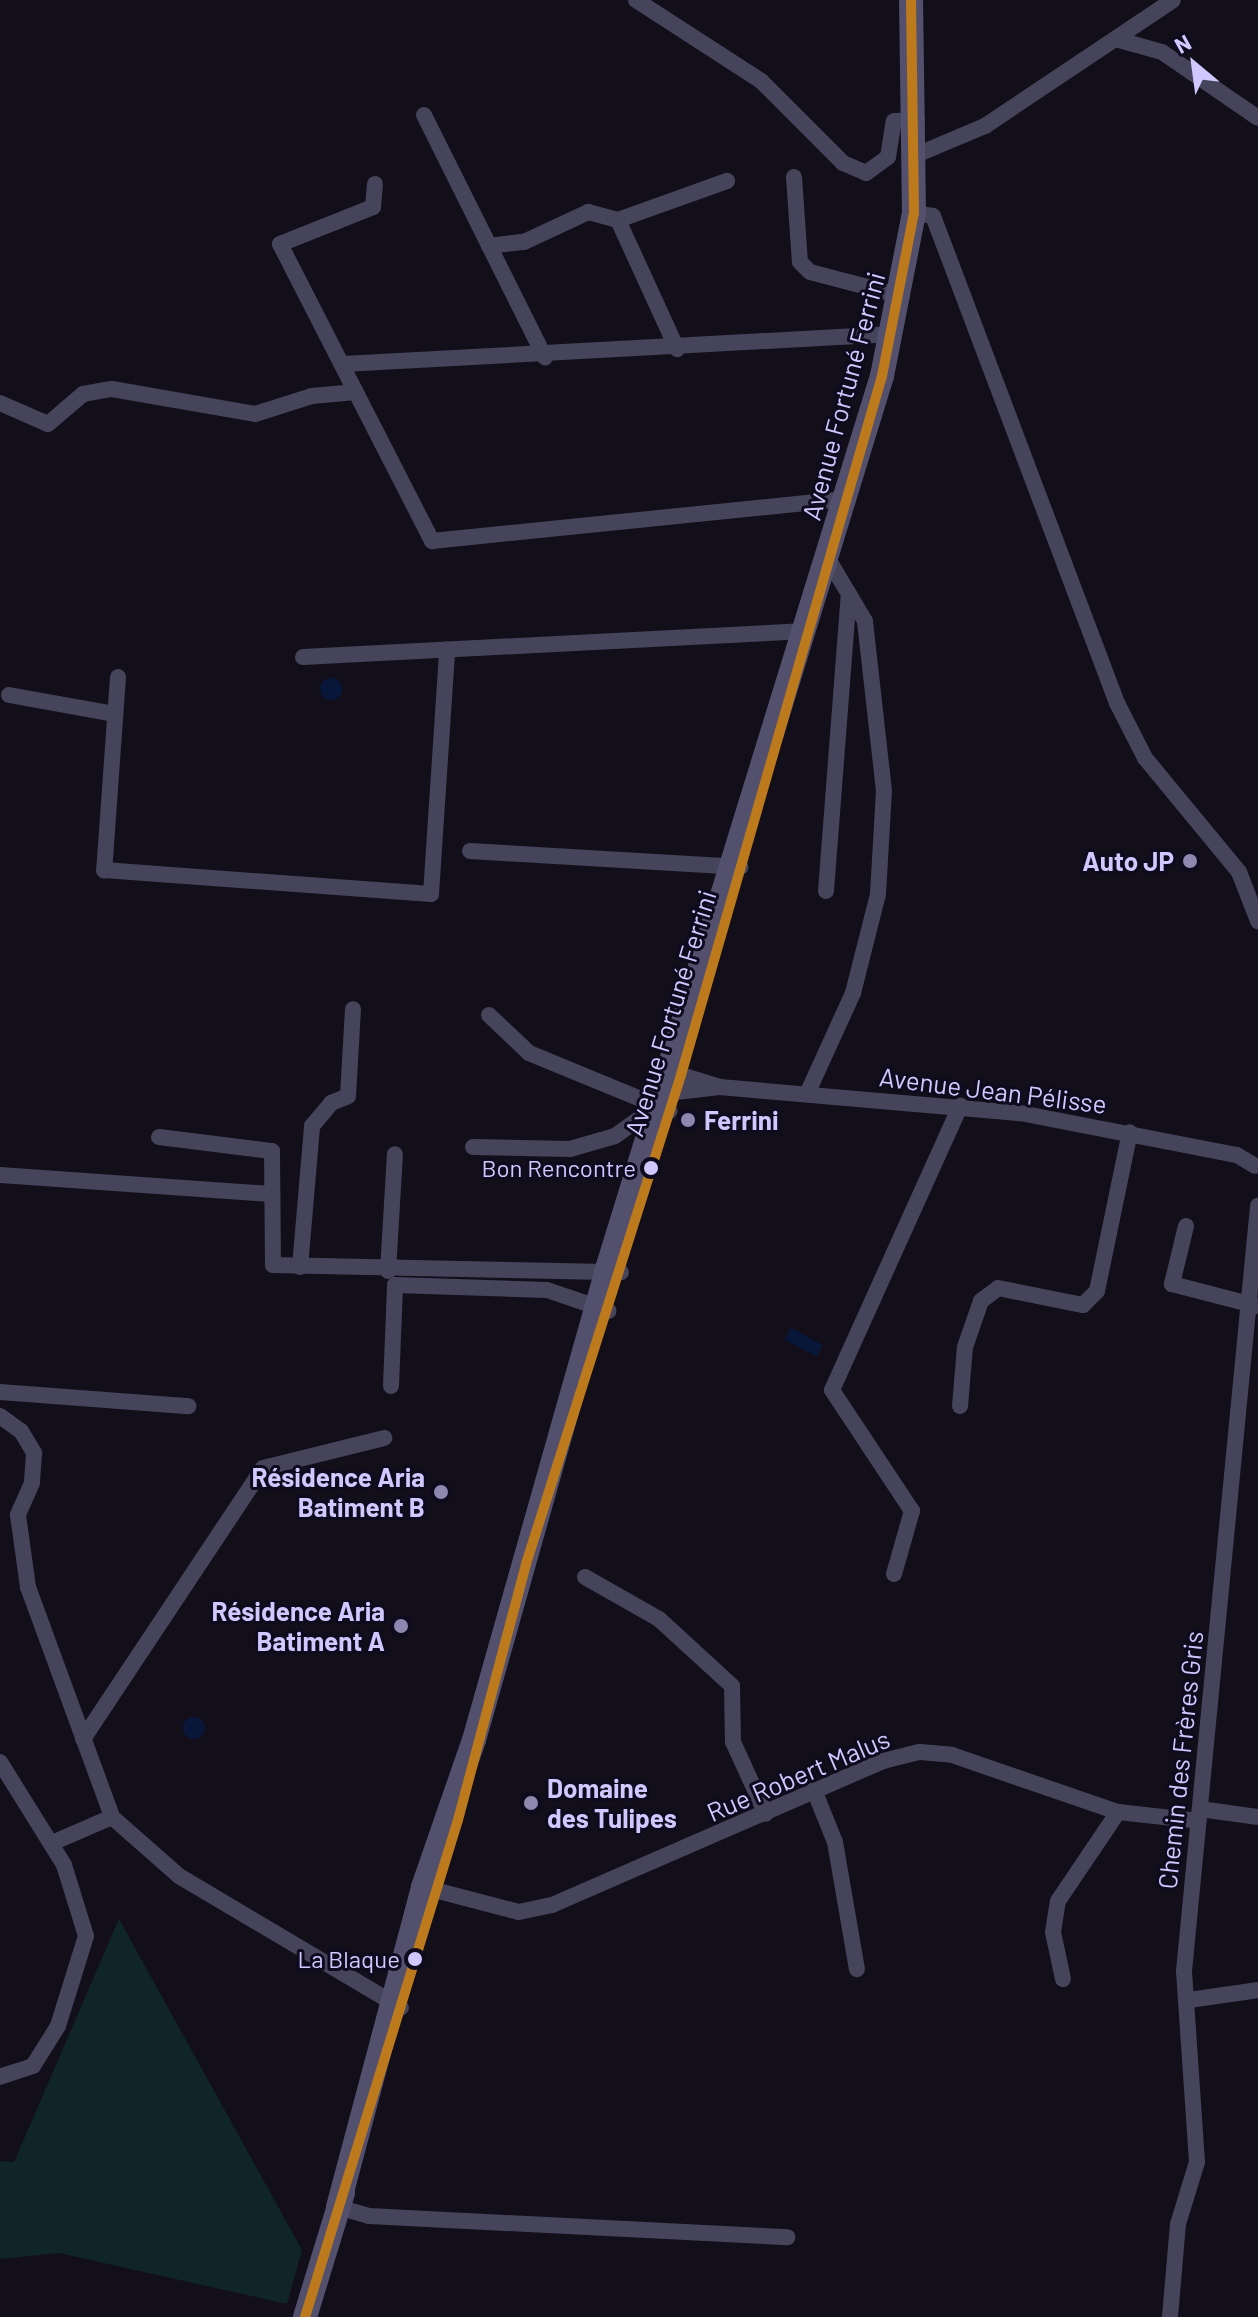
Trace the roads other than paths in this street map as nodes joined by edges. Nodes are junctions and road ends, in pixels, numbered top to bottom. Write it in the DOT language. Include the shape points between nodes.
graph roads {
  1 [pos="636,0"];
  2 [pos="911,0"];
  3 [pos="1173,0"];
  4 [pos="1119,40"];
  5 [pos="424,115"];
  6 [pos="1258,118"];
  7 [pos="917,120"];
  8 [pos="916,155"];
  9 [pos="794,177"];
  10 [pos="727,181"];
  11 [pos="375,184"];
  12 [pos="914,213"];
  13 [pos="618,220"];
  14 [pos="489,246"];
  15 [pos="902,296"];
  16 [pos="893,334"];
  17 [pos="677,349"];
  18 [pos="545,358"];
  19 [pos="343,364"];
  20 [pos="356,392"];
  21 [pos="0,403"];
  22 [pos="845,499"];
  23 [pos="828,559"];
  24 [pos="849,594"];
  25 [pos="806,631"];
  26 [pos="447,650"];
  27 [pos="303,657"];
  28 [pos="118,677"];
  29 [pos="9,695"];
  30 [pos="115,714"];
  31 [pos="470,851"];
  32 [pos="736,867"];
  33 [pos="826,891"];
  34 [pos="1258,921"];
  35 [pos="353,1009"];
  36 [pos="489,1015"];
  37 [pos="669,1093"];
  38 [pos="807,1094"];
  39 [pos="960,1106"];
  40 [pos="1130,1132"];
  41 [pos="159,1137"];
  42 [pos="473,1147"];
  43 [pos="395,1154"];
  44 [pos="1257,1167"];
  45 [pos="0,1175"];
  46 [pos="272,1194"];
  47 [pos="1258,1206"];
  48 [pos="1186,1226"];
  49 [pos="300,1267"];
  50 [pos="388,1271"];
  51 [pos="614,1272"];
  52 [pos="1253,1304"];
  53 [pos="603,1309"];
  54 [pos="391,1386"];
  55 [pos="0,1392"];
  56 [pos="188,1406"];
  57 [pos="960,1406"];
  58 [pos="0,1416"];
  59 [pos="384,1438"];
  60 [pos="894,1574"];
  61 [pos="585,1577"];
  62 [pos="83,1739"];
  63 [pos="0,1762"];
  64 [pos="814,1790"];
  65 [pos="1118,1812"];
  66 [pos="766,1814"];
  67 [pos="1199,1815"];
  68 [pos="112,1817"];
  69 [pos="1258,1817"];
  70 [pos="52,1843"];
  71 [pos="430,1889"];
  72 [pos="857,1969"];
  73 [pos="1063,1979"];
  74 [pos="1258,1990"];
  75 [pos="1189,2000"];
  76 [pos="396,2006"];
  77 [pos="0,2077"];
  78 [pos="338,2207"];
  79 [pos="787,2237"];
  80 [pos="305,2317"];
  81 [pos="1170,2317"];
  1 -- 7 [label="street" via="761,81 843,163 866,173 888,157 894,121"];
  2 -- 7 [label="main road, Avenue Fortuné Ferrini"];
  3 -- 4 [label="street"];
  4 -- 6 [label="street" via="1162,52"];
  4 -- 8 [label="street" via="985,126"];
  5 -- 14 [label="street"];
  7 -- 8 [label="main road, Avenue Fortuné Ferrini"];
  8 -- 12 [label="main road, Avenue Fortuné Ferrini"];
  9 -- 15 [label="street" via="800,262 810,272"];
  10 -- 13 [label="street"];
  11 -- 19 [label="street" via="373,207 280,244"];
  12 -- 15 [label="main road, Avenue Fortuné Ferrini"];
  12 -- 34 [label="street" via="933,216 1117,703 1145,758 1239,872"];
  13 -- 14 [label="street" via="588,212 524,242"];
  13 -- 17 [label="street"];
  14 -- 18 [label="street"];
  15 -- 16 [label="main road, Avenue Fortuné Ferrini"];
  16 -- 17 [label="street"];
  16 -- 22 [label="main road, Avenue Fortuné Ferrini"];
  17 -- 18 [label="street"];
  18 -- 19 [label="street"];
  19 -- 20 [label="street"];
  20 -- 21 [label="street" via="255,414 112,389 83,394 48,424"];
  20 -- 22 [label="street" via="432,541"];
  22 -- 23 [label="main road, Avenue Fortuné Ferrini"];
  23 -- 24 [label="street"];
  23 -- 25 [label="main road, Avenue Fortuné Ferrini"];
  24 -- 33 [label="street"];
  24 -- 38 [label="street" via="865,621 875,661 884,791 878,894 853,993"];
  25 -- 26 [label="street"];
  25 -- 32 [label="main road, Avenue Fortuné Ferrini"];
  26 -- 27 [label="street"];
  26 -- 30 [label="street" via="431,894 104,870"];
  28 -- 30 [label="street"];
  29 -- 30 [label="street"];
  31 -- 32 [label="street"];
  32 -- 37 [label="main road, Avenue Fortuné Ferrini"];
  35 -- 49 [label="street" via="348,1096 331,1103 312,1126"];
  36 -- 37 [label="street" via="529,1053"];
  37 -- 38 [label="street, Avenue Jean Pélisse" via="720,1087"];
  37 -- 42 [label="street" via="615,1136 570,1149"];
  37 -- 51 [label="main road, Avenue Fortuné Ferrini"];
  38 -- 39 [label="street, Avenue Jean Pélisse"];
  39 -- 40 [label="street, Avenue Jean Pélisse"];
  39 -- 60 [label="street" via="832,1390 912,1511"];
  40 -- 44 [label="street, Avenue Jean Pélisse" via="1237,1155"];
  40 -- 57 [label="street" via="1097,1291 1083,1305 998,1288 981,1301 965,1347"];
  41 -- 46 [label="street" via="272,1151"];
  43 -- 50 [label="street"];
  45 -- 46 [label="street"];
  46 -- 49 [label="street" via="273,1265"];
  47 -- 52 [label="street, Chemin des Frères Gris"];
  48 -- 52 [label="street" via="1172,1284"];
  49 -- 50 [label="street"];
  50 -- 51 [label="street"];
  51 -- 53 [label="main road, Avenue Fortuné Ferrini"];
  52 -- 67 [label="street, Chemin des Frères Gris"];
  53 -- 54 [label="street" via="547,1290 395,1285"];
  53 -- 71 [label="main road, Avenue Fortuné Ferrini"];
  55 -- 56 [label="street"];
  58 -- 62 [label="street" via="21,1431 34,1453 32,1483 18,1515 28,1587"];
  59 -- 62 [label="street" via="263,1468"];
  61 -- 66 [label="street" via="659,1619 732,1686 733,1742"];
  62 -- 68 [label="street"];
  63 -- 70 [label="street"];
  64 -- 65 [label="street, Rue Robert Malus" via="920,1752 952,1755"];
  64 -- 66 [label="street, Rue Robert Malus"];
  64 -- 72 [label="street" via="835,1842"];
  65 -- 67 [label="street, Rue Robert Malus"];
  65 -- 73 [label="street" via="1058,1901 1053,1932"];
  66 -- 71 [label="street, Rue Robert Malus" via="552,1905 519,1912"];
  67 -- 69 [label="street, Rue Robert Malus"];
  67 -- 75 [label="street, Chemin des Frères Gris" via="1184,1971"];
  68 -- 70 [label="street"];
  68 -- 76 [label="street" via="179,1876"];
  70 -- 77 [label="street" via="86,1936 76,1983 33,2066"];
  71 -- 76 [label="main road, Avenue Fortuné Ferrini"];
  74 -- 75 [label="street"];
  75 -- 81 [label="street, Chemin des Frères Gris" via="1197,2162 1178,2224"];
  76 -- 78 [label="main road, Avenue Fortuné Ferrini"];
  78 -- 79 [label="street" via="369,2216"];
  78 -- 80 [label="main road, Avenue Fortuné Ferrini"];
}
